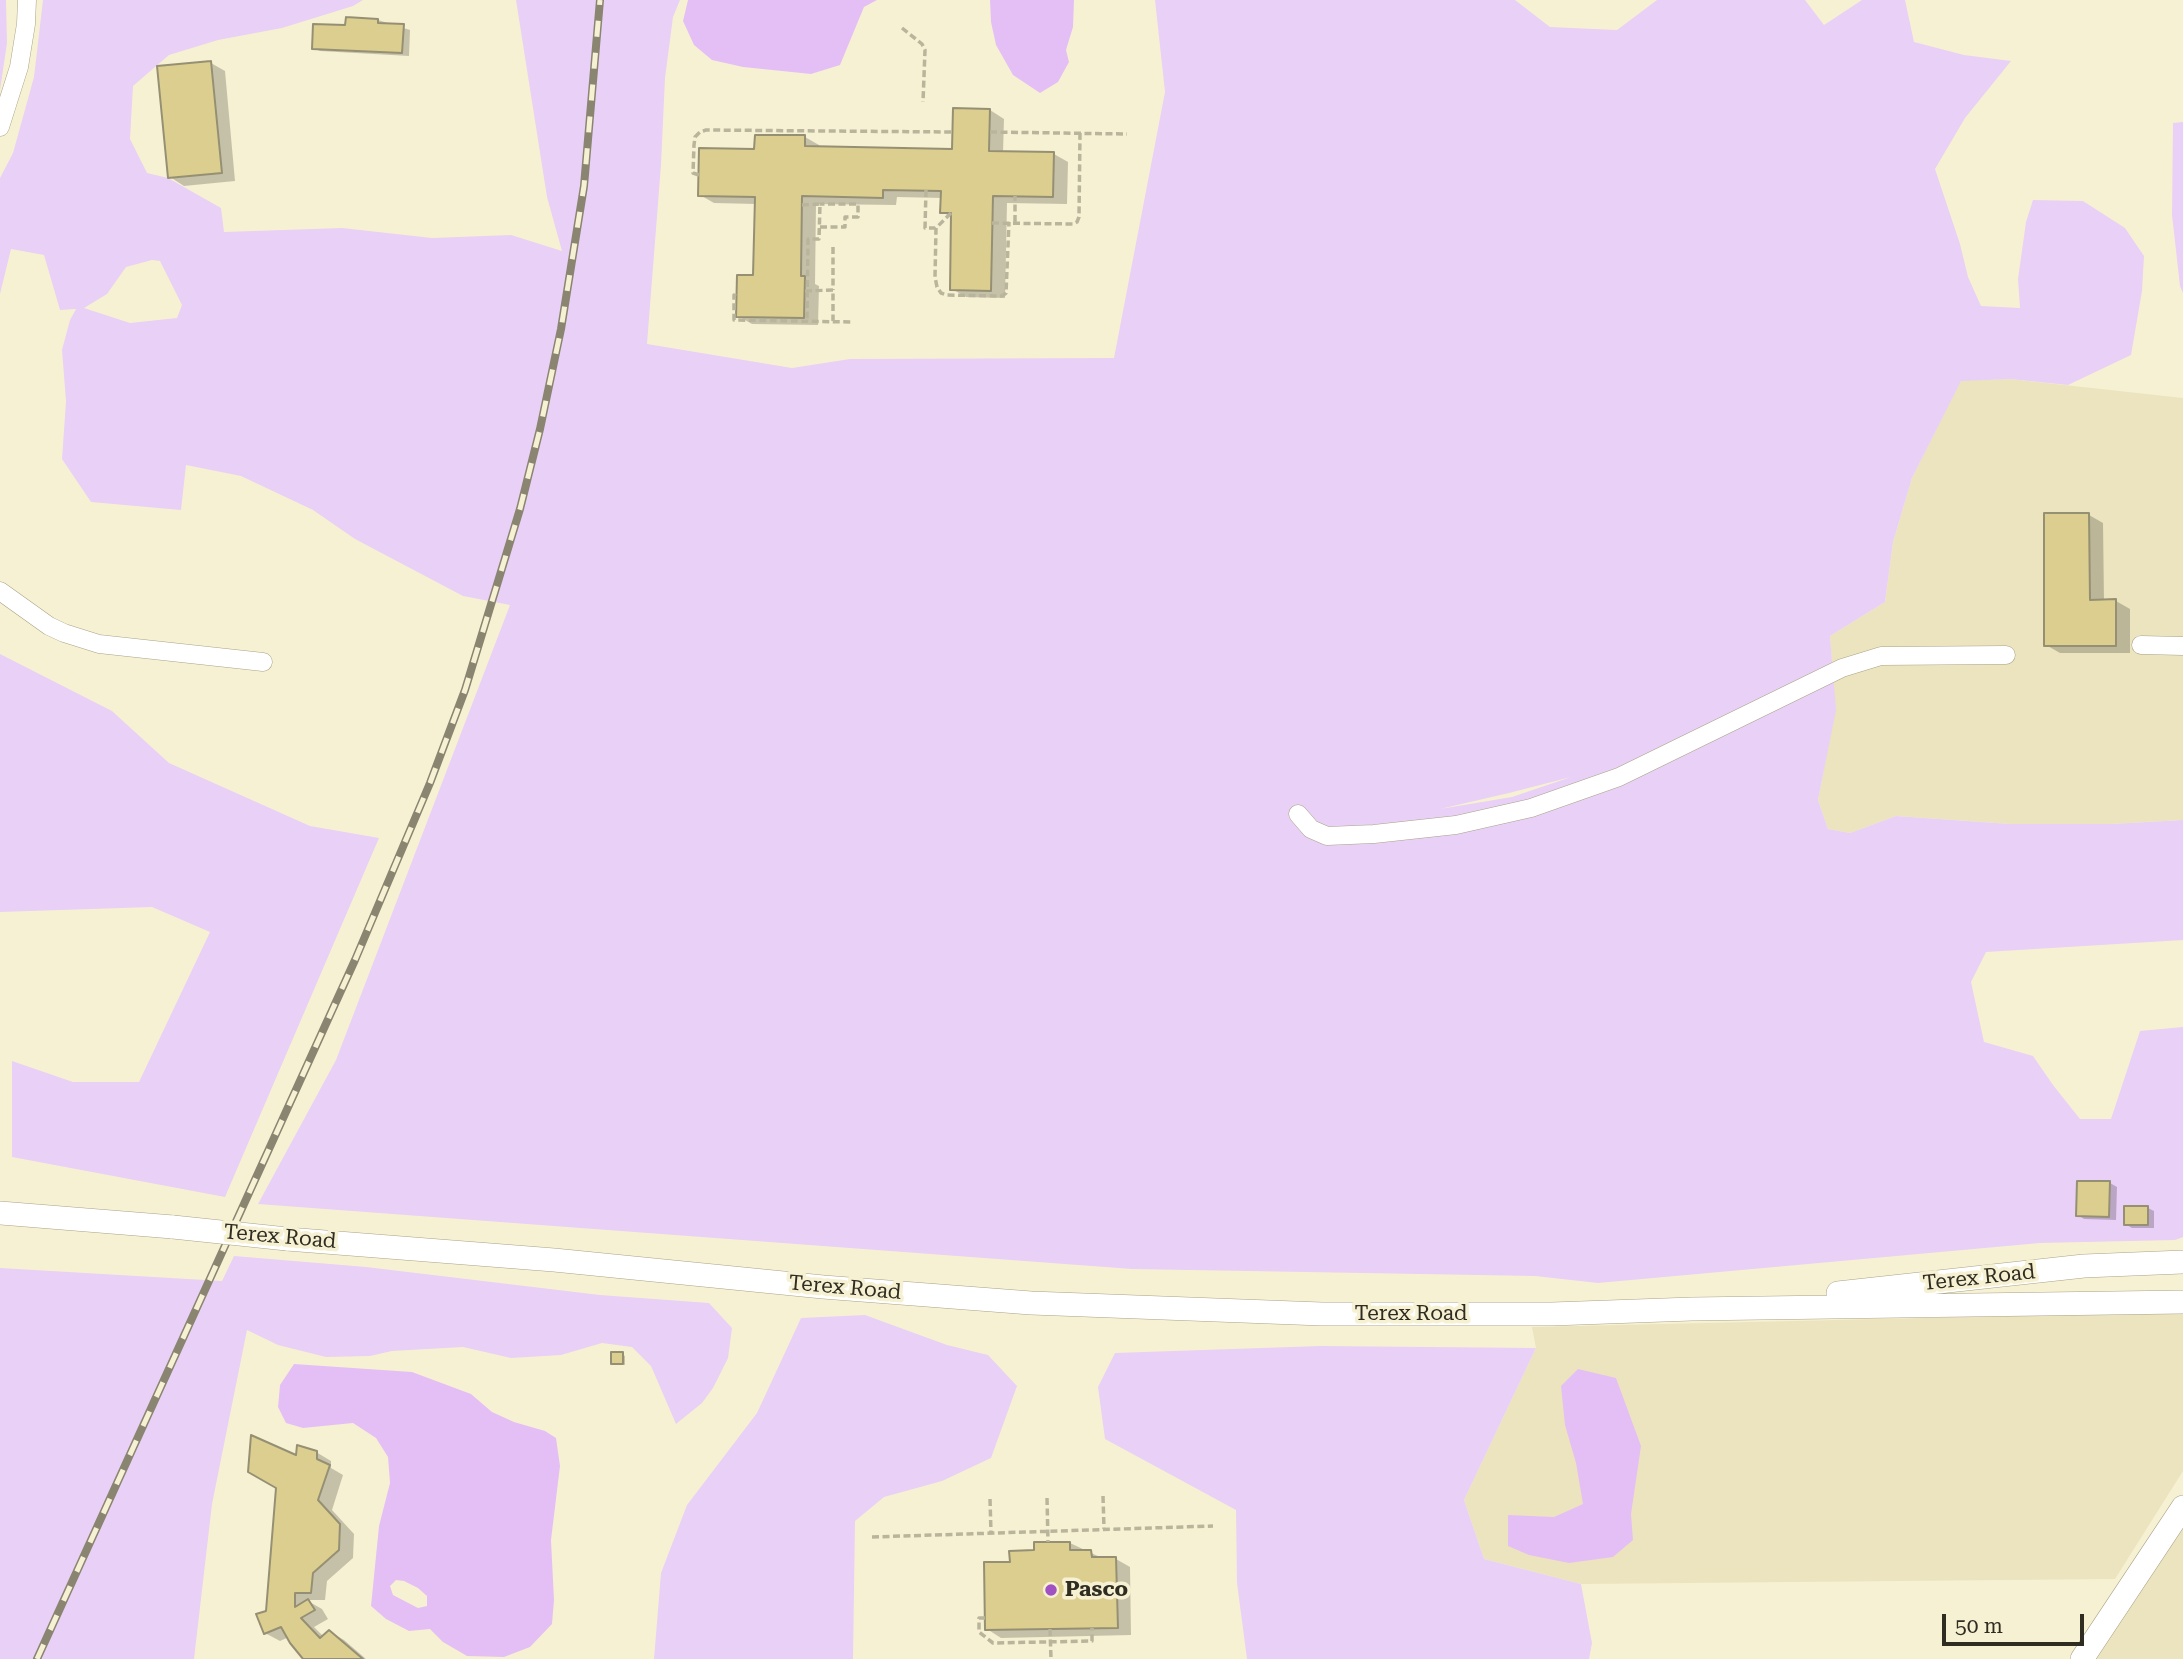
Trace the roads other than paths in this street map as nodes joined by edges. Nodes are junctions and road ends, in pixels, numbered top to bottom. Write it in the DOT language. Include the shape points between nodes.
graph roads {
  1 [pos="27,0"];
  2 [pos="0,127"];
  3 [pos="0,590"];
  4 [pos="2141,645"];
  5 [pos="2183,646"];
  6 [pos="2006,655"];
  7 [pos="262,662"];
  8 [pos="1298,814"];
  9 [pos="0,1213"];
  10 [pos="2183,1262"];
  11 [pos="2183,1302"];
  12 [pos="1692,1309"];
  13 [pos="2183,1507"];
  14 [pos="2081,1659"];
  1 -- 2 [label="street" via="19,67"];
  3 -- 7 [label="street" via="49,626 99,644"];
  4 -- 5 [label="street"];
  6 -- 8 [label="street" via="1893,655 1842,668 1619,777 1481,820 1327,836 1311,829"];
  9 -- 12 [label="main road, Terex Road, bridge" via="1031,1303 1322,1314"];
  10 -- 12 [label="main road, Terex Road" via="2084,1266"];
  11 -- 12 [label="main road, Terex Road"];
  13 -- 14 [label="main road"];
}
